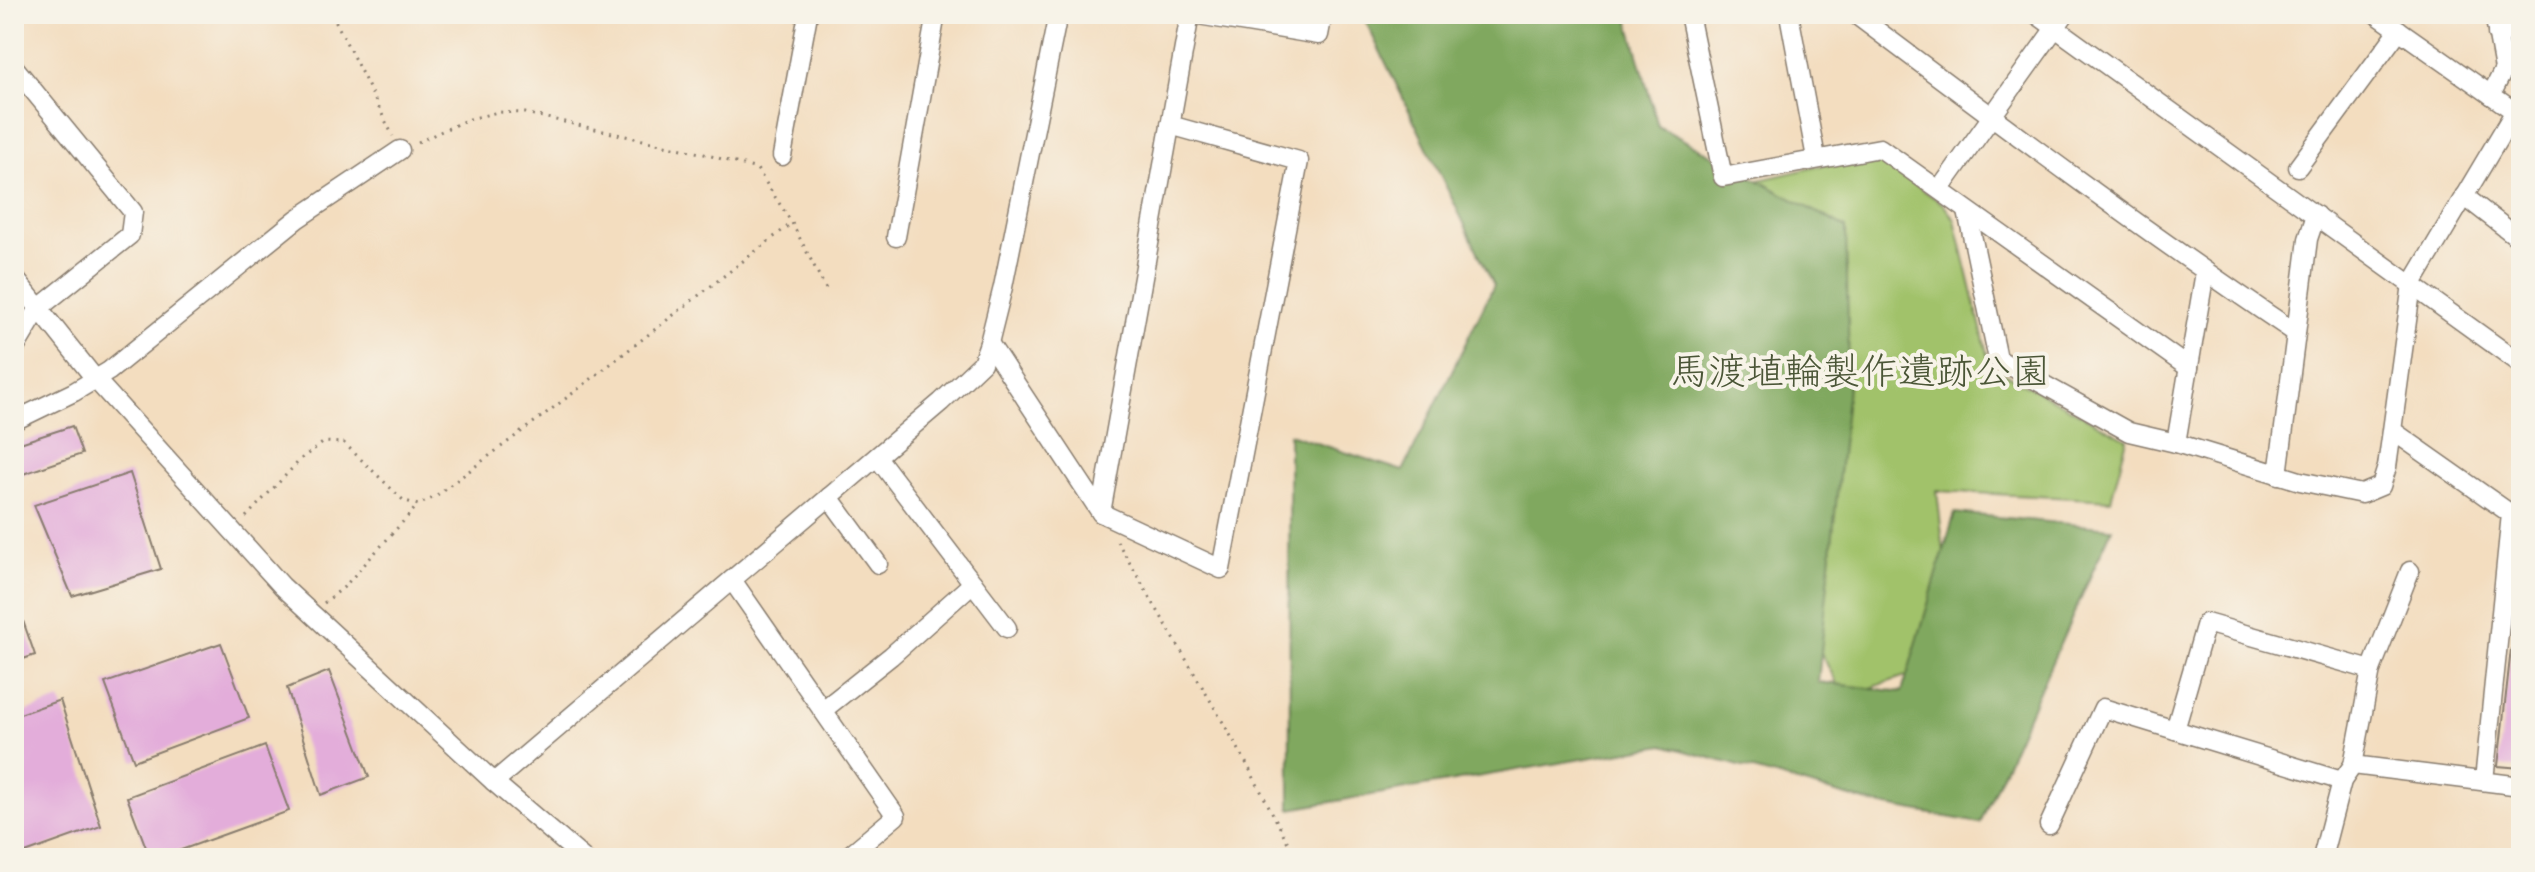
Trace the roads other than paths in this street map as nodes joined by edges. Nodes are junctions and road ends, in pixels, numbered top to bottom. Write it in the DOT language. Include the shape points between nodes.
graph roads {
  1 [pos="808,14"];
  2 [pos="936,14"];
  3 [pos="1058,14"];
  4 [pos="1191,14"];
  5 [pos="1323,14"];
  6 [pos="1689,14"];
  7 [pos="1789,14"];
  8 [pos="1855,14"];
  9 [pos="2036,14"];
  10 [pos="2376,14"];
  11 [pos="2494,14"];
  12 [pos="2060,21"];
  13 [pos="2521,29"];
  14 [pos="2399,30"];
  15 [pos="2497,34"];
  16 [pos="14,67"];
  17 [pos="2491,95"];
  18 [pos="2518,114"];
  19 [pos="1992,117"];
  20 [pos="1170,125"];
  21 [pos="400,150"];
  22 [pos="782,156"];
  23 [pos="1816,158"];
  24 [pos="2298,167"];
  25 [pos="1940,189"];
  26 [pos="2464,196"];
  27 [pos="1967,211"];
  28 [pos="2316,215"];
  29 [pos="896,237"];
  30 [pos="2521,240"];
  31 [pos="2205,272"];
  32 [pos="14,277"];
  33 [pos="2412,284"];
  34 [pos="39,308"];
  35 [pos="2296,333"];
  36 [pos="989,343"];
  37 [pos="14,350"];
  38 [pos="2521,364"];
  39 [pos="2189,368"];
  40 [pos="96,380"];
  41 [pos="14,421"];
  42 [pos="2393,431"];
  43 [pos="2176,443"];
  44 [pos="877,457"];
  45 [pos="2278,475"];
  46 [pos="829,497"];
  47 [pos="1101,513"];
  48 [pos="878,564"];
  49 [pos="2410,571"];
  50 [pos="732,580"];
  51 [pos="973,583"];
  52 [pos="1007,628"];
  53 [pos="2371,670"];
  54 [pos="823,710"];
  55 [pos="2175,730"];
  56 [pos="2348,773"];
  57 [pos="2484,781"];
  58 [pos="494,782"];
  59 [pos="2521,786"];
  60 [pos="2049,825"];
  61 [pos="583,858"];
  62 [pos="846,858"];
  63 [pos="2322,858"];
  1 -- 22 [label="street"];
  2 -- 29 [label="street"];
  3 -- 36 [label="street"];
  4 -- 5 [label="street" via="1319,35"];
  4 -- 20 [label="street"];
  6 -- 23 [label="street" via="1723,177"];
  7 -- 23 [label="street"];
  8 -- 19 [label="street"];
  9 -- 12 [label="street"];
  10 -- 14 [label="street"];
  11 -- 15 [label="street"];
  12 -- 19 [label="street"];
  12 -- 28 [label="street"];
  13 -- 15 [label="street"];
  14 -- 17 [label="street"];
  14 -- 24 [label="street"];
  15 -- 17 [label="street" via="2504,69"];
  16 -- 34 [label="street" via="133,212 130,235"];
  17 -- 18 [label="street"];
  18 -- 26 [label="street"];
  19 -- 25 [label="street"];
  19 -- 31 [label="street"];
  20 -- 47 [label="street"];
  20 -- 47 [label="street" via="1299,161 1221,569"];
  21 -- 40 [label="street" via="297,219"];
  23 -- 25 [label="street" via="1880,148"];
  25 -- 27 [label="street"];
  26 -- 30 [label="street"];
  26 -- 33 [label="street"];
  27 -- 39 [label="street"];
  27 -- 43 [label="street" via="1998,359 2129,432"];
  28 -- 33 [label="street"];
  28 -- 35 [label="street"];
  31 -- 35 [label="street"];
  31 -- 39 [label="street"];
  32 -- 34 [label="street"];
  33 -- 38 [label="street"];
  33 -- 42 [label="street"];
  34 -- 37 [label="street"];
  34 -- 40 [label="street"];
  35 -- 45 [label="street"];
  36 -- 44 [label="street" via="982,363"];
  36 -- 47 [label="street"];
  39 -- 43 [label="street"];
  40 -- 41 [label="street"];
  40 -- 58 [label="street" via="282,586"];
  42 -- 45 [label="street" via="2381,486 2362,494"];
  42 -- 57 [label="street" via="2511,514"];
  43 -- 45 [label="street"];
  44 -- 46 [label="street"];
  44 -- 51 [label="street"];
  46 -- 48 [label="street"];
  46 -- 50 [label="street"];
  49 -- 53 [label="street"];
  50 -- 54 [label="street"];
  50 -- 58 [label="street"];
  51 -- 52 [label="street"];
  51 -- 54 [label="street"];
  53 -- 55 [label="street" via="2206,623"];
  53 -- 56 [label="street"];
  54 -- 62 [label="street" via="896,816"];
  55 -- 56 [label="street"];
  55 -- 60 [label="street" via="2103,708"];
  56 -- 57 [label="street"];
  56 -- 63 [label="street"];
  57 -- 59 [label="street"];
  58 -- 61 [label="street"];
}
